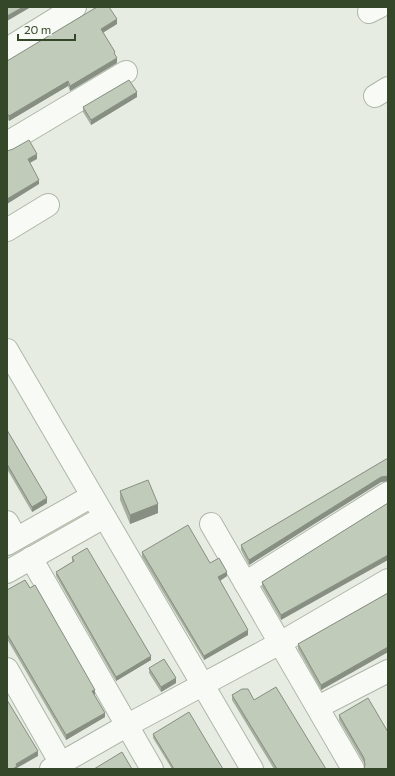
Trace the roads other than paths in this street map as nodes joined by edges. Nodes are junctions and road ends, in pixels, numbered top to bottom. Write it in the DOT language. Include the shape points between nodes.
graph roads {
  1 [pos="75,7"];
  2 [pos="7,49"];
  3 [pos="126,72"];
  4 [pos="7,143"];
  5 [pos="48,205"];
  6 [pos="7,230"];
  7 [pos="7,350"];
  8 [pos="388,493"];
  9 [pos="92,496"];
  10 [pos="104,517"];
  11 [pos="211,524"];
  12 [pos="10,535"];
  13 [pos="31,558"];
  14 [pos="7,572"];
  15 [pos="388,580"];
  16 [pos="245,583"];
  17 [pos="280,643"];
  18 [pos="7,669"];
  19 [pos="386,677"];
  20 [pos="202,684"];
  21 [pos="318,707"];
  22 [pos="126,726"];
  23 [pos="58,767"];
  24 [pos="152,769"];
  25 [pos="252,769"];
  26 [pos="353,769"];
  1 -- 2 [label="street"];
  3 -- 4 [label="street"];
  5 -- 6 [label="street"];
  7 -- 9 [label="street"];
  8 -- 16 [label="street"];
  9 -- 10 [label="street"];
  9 -- 12 [label="street"];
  10 -- 13 [label="street"];
  10 -- 20 [label="street"];
  11 -- 16 [label="street"];
  13 -- 14 [label="street"];
  13 -- 22 [label="street"];
  15 -- 17 [label="street"];
  16 -- 17 [label="street"];
  17 -- 20 [label="street"];
  17 -- 21 [label="street"];
  18 -- 23 [label="street"];
  19 -- 21 [label="street"];
  20 -- 22 [label="street"];
  20 -- 25 [label="street"];
  21 -- 26 [label="street"];
  22 -- 23 [label="street"];
  22 -- 24 [label="street"];
}
